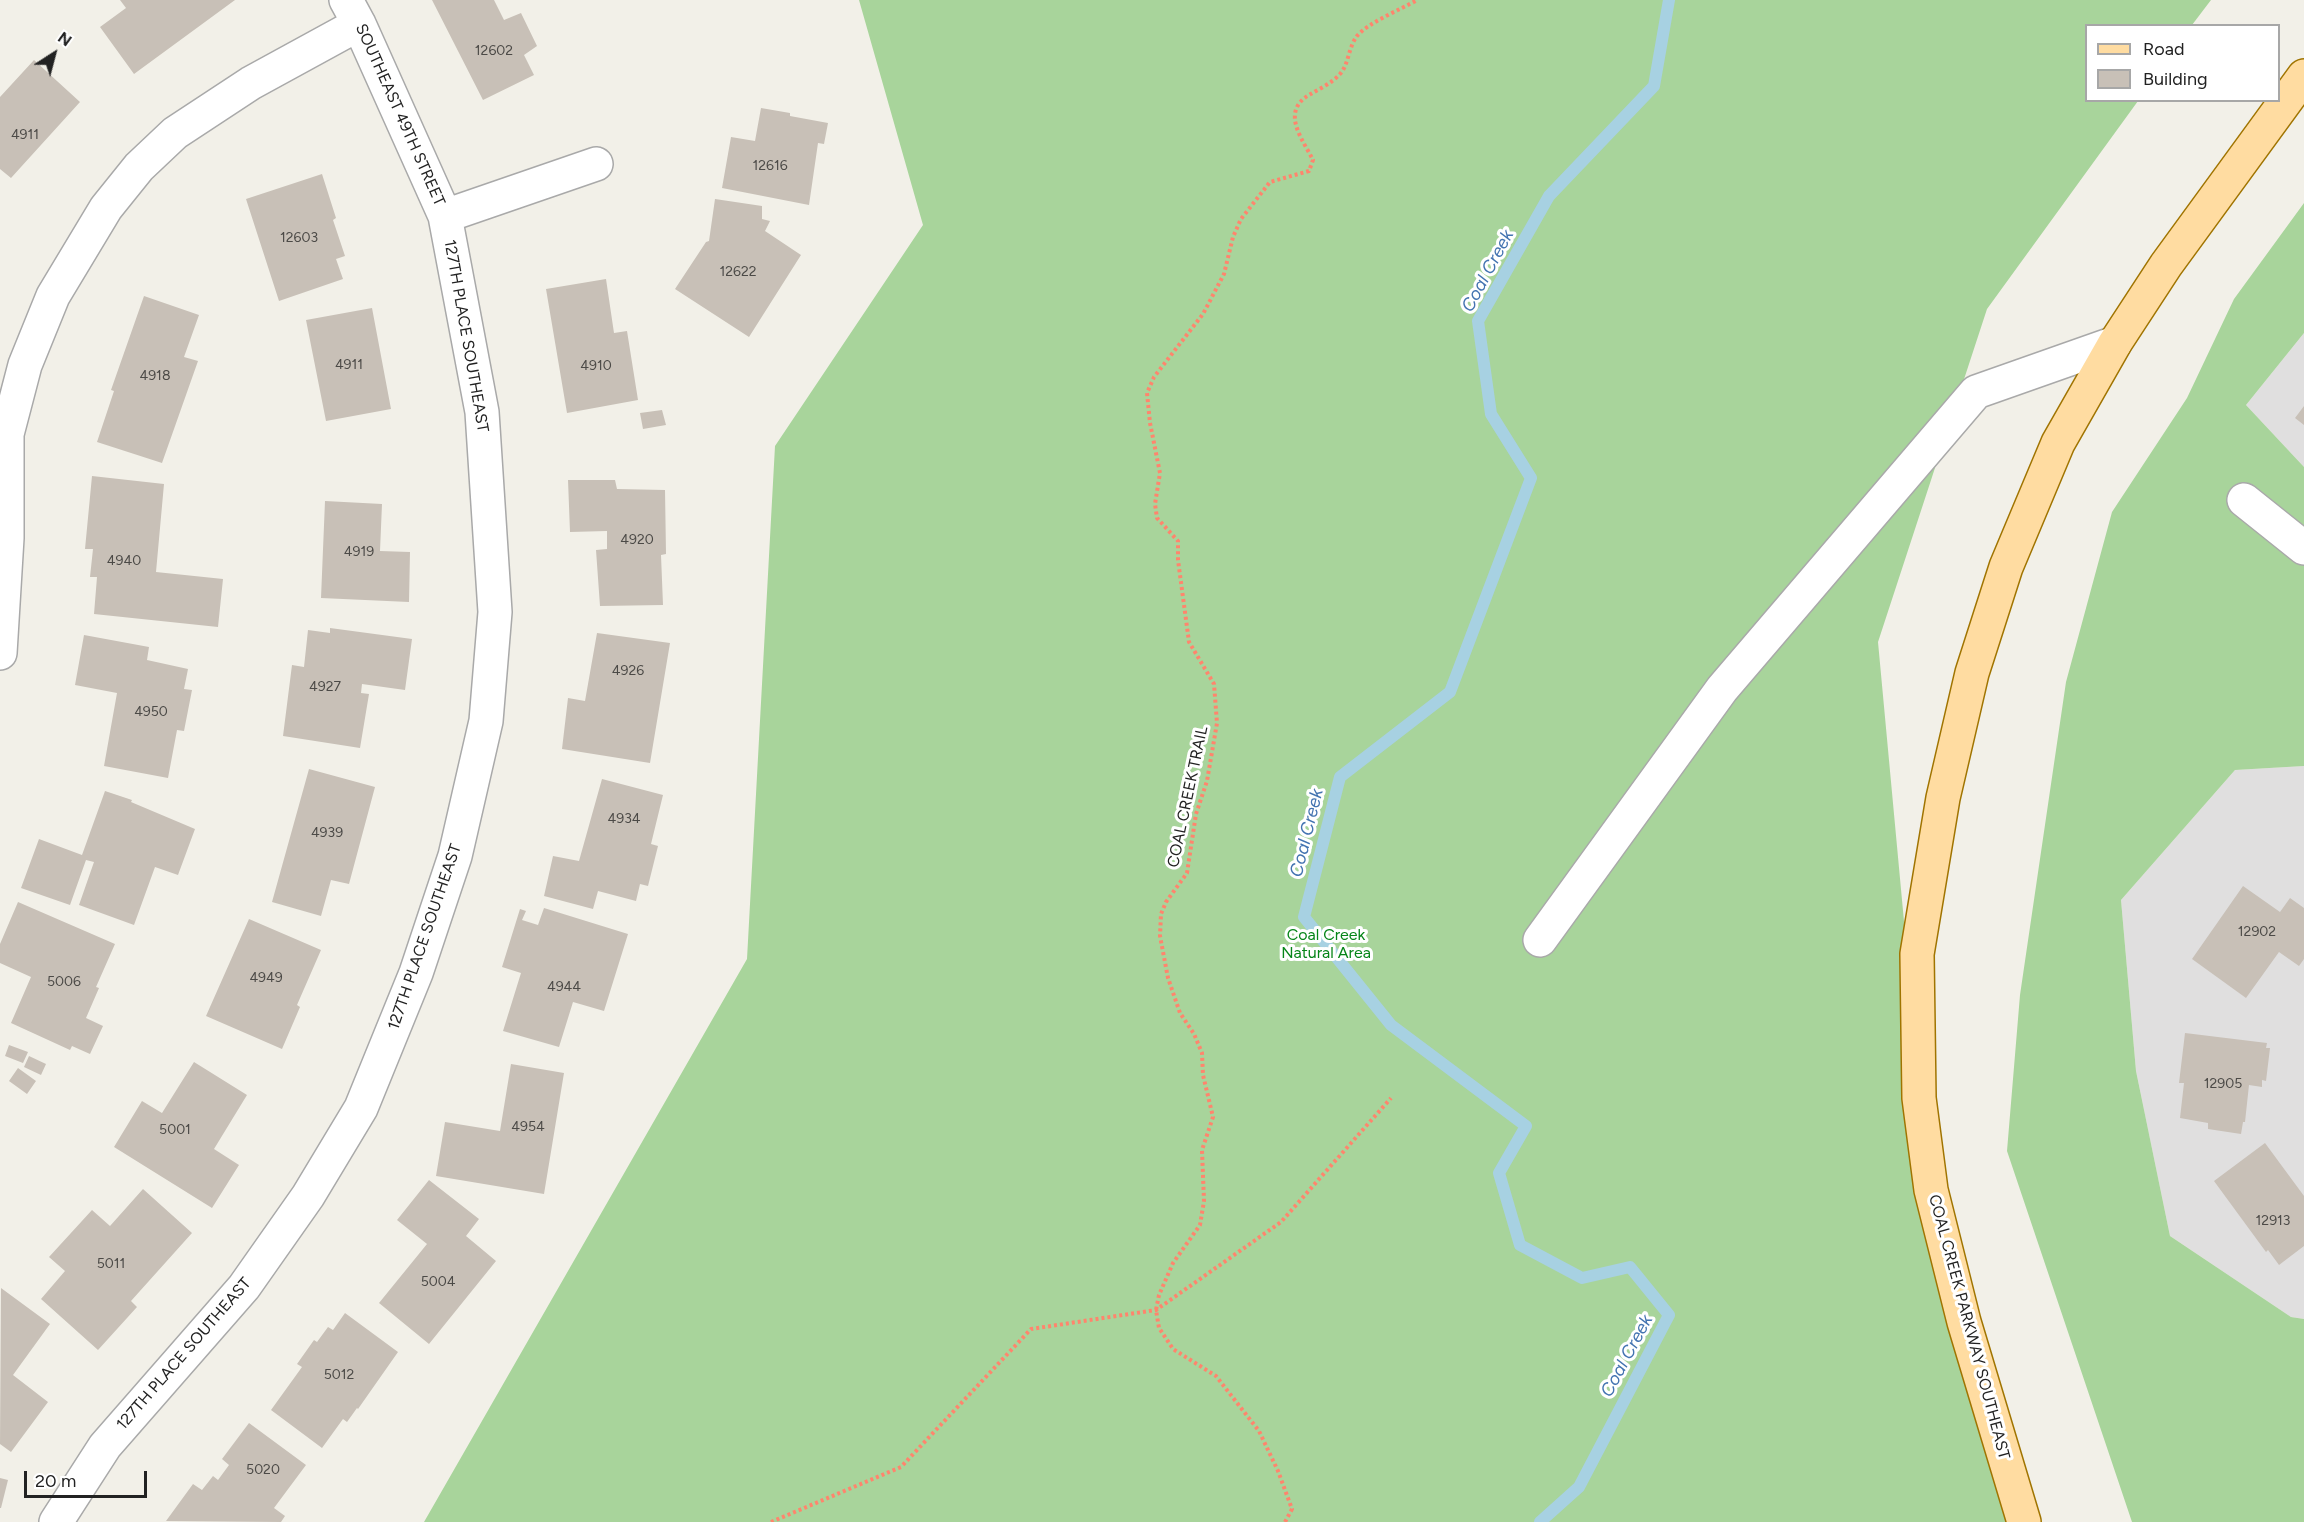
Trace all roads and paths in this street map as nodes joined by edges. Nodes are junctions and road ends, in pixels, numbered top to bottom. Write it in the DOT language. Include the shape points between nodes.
graph roads {
  1 [pos="1417,0"];
  2 [pos="353,12"];
  3 [pos="2304,76"];
  4 [pos="596,164"];
  5 [pos="445,216"];
  6 [pos="2115,343"];
  7 [pos="2244,500"];
  8 [pos="2304,548"];
  9 [pos="0,653"];
  10 [pos="1540,940"];
  11 [pos="1391,1098"];
  12 [pos="1156,1310"];
  13 [pos="56,1522"];
  14 [pos="771,1522"];
  15 [pos="1285,1522"];
  16 [pos="2024,1522"];
  1 -- 12 [label="path, COAL CREEK TRAIL" via="1358,35 1340,74 1303,99 1296,111 1295,125 1313,160 1312,167 1270,182 1241,219 1224,274 1203,314 1154,377 1147,393 1160,473 1157,518 1178,541 1189,642 1214,684 1216,723 1187,873 1166,902 1160,936 1180,1013 1202,1053 1213,1117 1202,1150 1204,1201 1200,1225 1173,1263"];
  2 -- 5 [label="street, SOUTHEAST 49TH STREET"];
  2 -- 9 [label="street" via="175,133 139,167 106,208 53,296 25,364 7,434 7,538"];
  3 -- 6 [label="main road, COAL CREEK PARKWAY SOUTHEAST" via="2166,265"];
  4 -- 5 [label="street, SOUTHEAST 49TH STREET"];
  5 -- 13 [label="street, 127TH PLACE SOUTHEAST" via="482,412 495,612 486,721 455,856 416,973 361,1108 308,1196 244,1287 105,1446"];
  6 -- 10 [label="street" via="1976,392 1722,689"];
  6 -- 16 [label="main road, COAL CREEK PARKWAY SOUTHEAST" via="2058,443 2006,567 1972,673 1943,798 1917,954 1919,1098 1931,1190 1964,1322"];
  7 -- 8 [label="street"];
  11 -- 12 [label="path" via="1281,1222"];
  12 -- 14 [label="path" via="1031,1329 901,1467"];
  12 -- 15 [label="path" via="1159,1328 1173,1349 1216,1376 1259,1431 1292,1509"];
}
